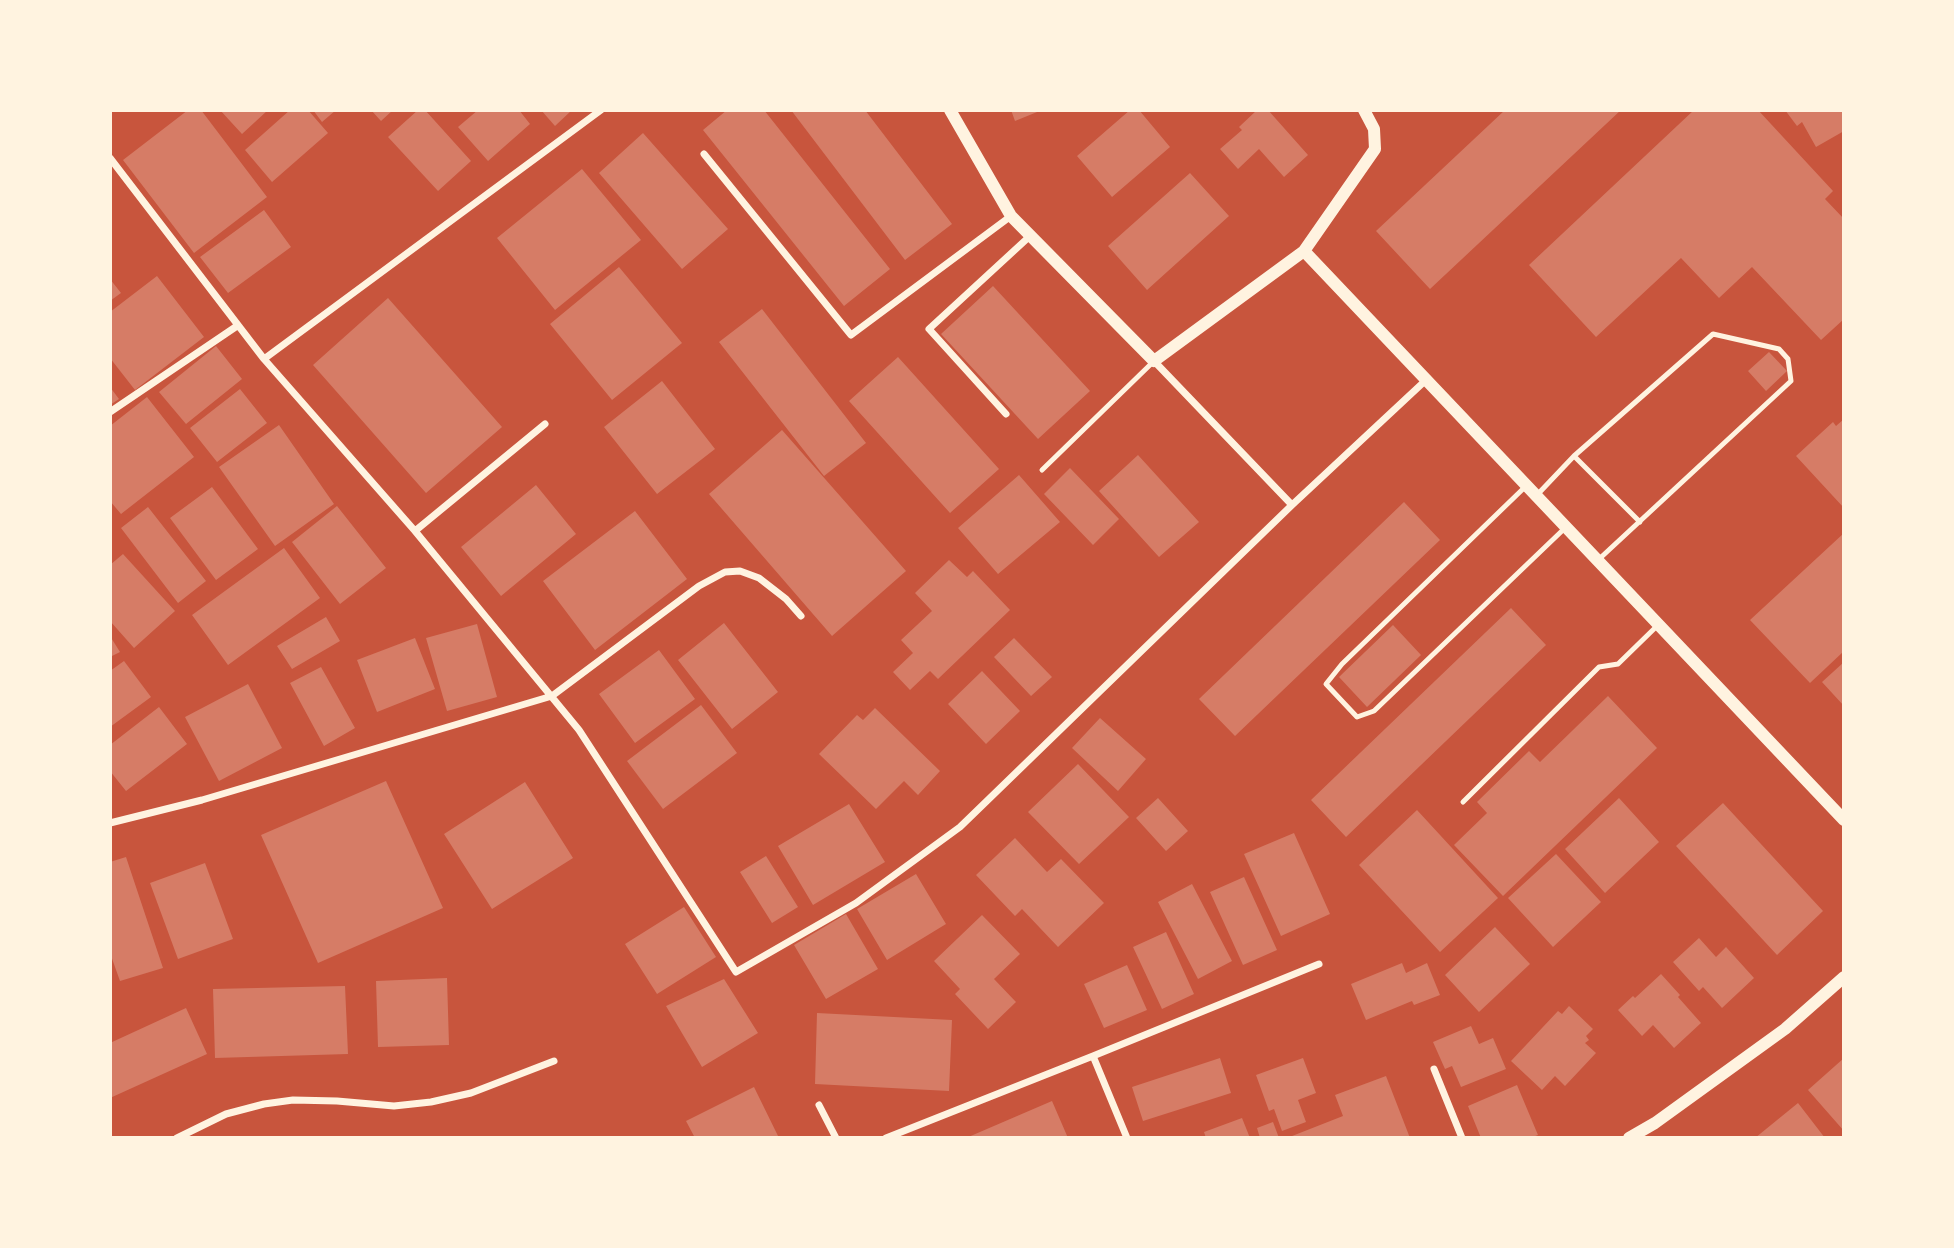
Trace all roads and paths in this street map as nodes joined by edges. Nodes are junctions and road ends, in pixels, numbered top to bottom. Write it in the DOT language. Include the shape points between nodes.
graph roads {
  1 [pos="601,110"];
  2 [pos="950,110"];
  3 [pos="1364,110"];
  4 [pos="704,154"];
  5 [pos="110,158"];
  6 [pos="1010,216"];
  7 [pos="1030,236"];
  8 [pos="1304,251"];
  9 [pos="237,326"];
  10 [pos="264,359"];
  11 [pos="1154,361"];
  12 [pos="1426,380"];
  13 [pos="110,412"];
  14 [pos="1006,414"];
  15 [pos="545,424"];
  16 [pos="1574,456"];
  17 [pos="1042,470"];
  18 [pos="1526,486"];
  19 [pos="1536,496"];
  20 [pos="1292,505"];
  21 [pos="1640,522"];
  22 [pos="1565,527"];
  23 [pos="415,531"];
  24 [pos="1597,561"];
  25 [pos="801,617"];
  26 [pos="1658,625"];
  27 [pos="552,696"];
  28 [pos="1463,802"];
  29 [pos="1844,820"];
  30 [pos="110,823"];
  31 [pos="1319,964"];
  32 [pos="1844,977"];
  33 [pos="1093,1056"];
  34 [pos="554,1061"];
  35 [pos="1434,1069"];
  36 [pos="819,1105"];
  37 [pos="177,1138"];
  38 [pos="836,1138"];
  39 [pos="886,1138"];
  40 [pos="1127,1138"];
  41 [pos="1462,1138"];
  42 [pos="1629,1138"];
  1 -- 10 [label="street"];
  2 -- 6 [label="street"];
  3 -- 8 [label="street" via="1374,129 1375,149"];
  4 -- 6 [label="street" via="851,335"];
  5 -- 9 [label="street"];
  6 -- 7 [label="street"];
  7 -- 11 [label="street"];
  7 -- 14 [label="street" via="929,328"];
  8 -- 11 [label="street"];
  8 -- 12 [label="street"];
  9 -- 10 [label="street"];
  9 -- 13 [label="street"];
  10 -- 23 [label="street"];
  11 -- 17 [label="lane"];
  11 -- 20 [label="street"];
  12 -- 18 [label="street"];
  12 -- 20 [label="street"];
  15 -- 23 [label="street"];
  16 -- 19 [label="lane"];
  16 -- 21 [label="lane"];
  16 -- 21 [label="lane" via="1713,334 1779,349 1788,359 1791,381"];
  18 -- 19 [label="street"];
  18 -- 22 [label="lane" via="1326,684 1357,716 1374,710"];
  19 -- 22 [label="street"];
  20 -- 27 [label="street" via="960,827 856,903 736,972 579,730"];
  21 -- 24 [label="lane"];
  22 -- 24 [label="street"];
  23 -- 27 [label="street"];
  24 -- 26 [label="street"];
  25 -- 27 [label="street" via="759,578 740,571 724,572"];
  26 -- 28 [label="lane" via="1618,664 1599,667"];
  26 -- 29 [label="street"];
  27 -- 30 [label="street"];
  31 -- 33 [label="street"];
  32 -- 42 [label="street" via="1775,1036"];
  33 -- 39 [label="street"];
  33 -- 40 [label="street"];
  34 -- 37 [label="street" via="471,1094 431,1102 394,1106 293,1100 264,1104 226,1114"];
  35 -- 41 [label="street"];
  36 -- 38 [label="street"];
}
